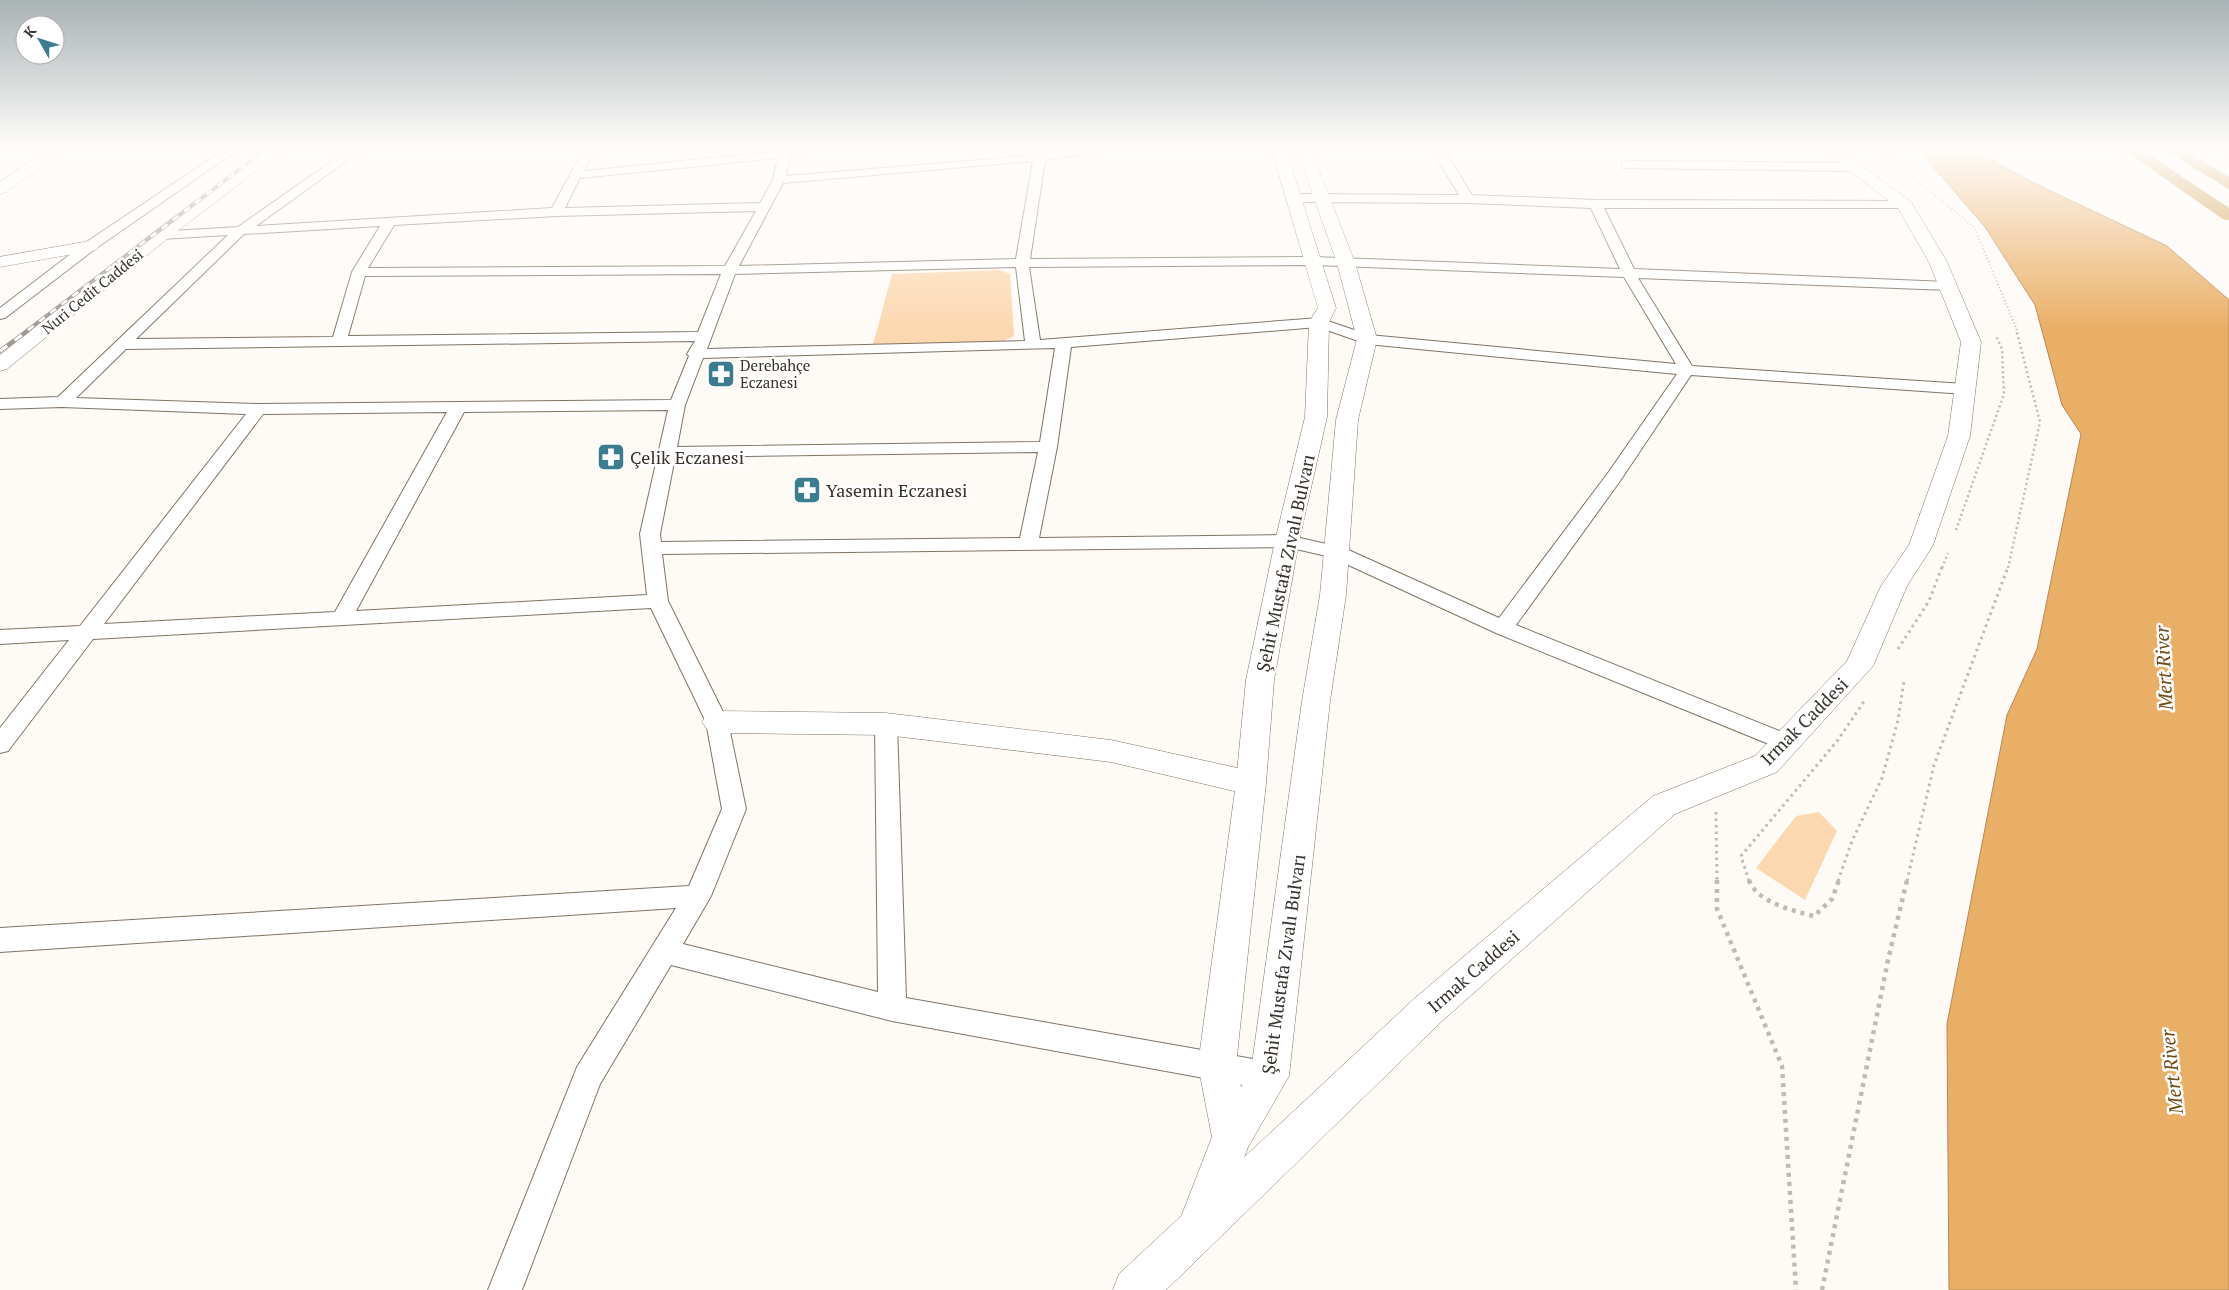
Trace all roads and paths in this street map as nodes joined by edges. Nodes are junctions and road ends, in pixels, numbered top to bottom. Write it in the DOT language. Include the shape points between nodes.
graph roads {
  1 [pos="147,207"];
  2 [pos="199,207"];
  3 [pos="274,207"];
  4 [pos="559,207"];
  5 [pos="1031,207"];
  6 [pos="1309,207"];
  7 [pos="1313,207"];
  8 [pos="1598,207"];
  9 [pos="1906,207"];
  10 [pos="1950,207"];
  11 [pos="2217,207"];
  12 [pos="764,208"];
  13 [pos="556,212"];
  14 [pos="2229,215"];
  15 [pos="389,222"];
  16 [pos="240,231"];
  17 [pos="161,235"];
  18 [pos="90,246"];
  19 [pos="1314,261"];
  20 [pos="0,262"];
  21 [pos="1346,262"];
  22 [pos="1022,263"];
  23 [pos="730,270"];
  24 [pos="359,272"];
  25 [pos="1629,274"];
  26 [pos="1948,286"];
  27 [pos="0,315"];
  28 [pos="1319,322"];
  29 [pos="704,336"];
  30 [pos="1367,338"];
  31 [pos="339,341"];
  32 [pos="1064,342"];
  33 [pos="123,344"];
  34 [pos="1033,345"];
  35 [pos="695,354"];
  36 [pos="0,365"];
  37 [pos="1687,370"];
  38 [pos="1965,389"];
  39 [pos="62,402"];
  40 [pos="0,404"];
  41 [pos="677,405"];
  42 [pos="458,407"];
  43 [pos="258,408"];
  44 [pos="1048,447"];
  45 [pos="667,452"];
  46 [pos="1287,541"];
  47 [pos="1029,542"];
  48 [pos="652,548"];
  49 [pos="1337,552"];
  50 [pos="658,600"];
  51 [pos="341,618"];
  52 [pos="1503,628"];
  53 [pos="86,633"];
  54 [pos="0,637"];
  55 [pos="718,722"];
  56 [pos="886,724"];
  57 [pos="1786,742"];
  58 [pos="0,745"];
  59 [pos="1251,783"];
  60 [pos="1716,784"];
  61 [pos="698,896"];
  62 [pos="0,940"];
  63 [pos="666,952"];
  64 [pos="892,1008"];
  65 [pos="1217,1065"];
  66 [pos="1270,1076"];
  67 [pos="1232,1137"];
  68 [pos="1197,1230"];
  69 [pos="505,1290"];
  70 [pos="1134,1290"];
  71 [pos="1796,1290"];
  72 [pos="1822,1290"];
  1 -- 18 [label="street"];
  2 -- 17 [label="street, Nuri Cedit Caddesi"];
  3 -- 16 [label="street"];
  4 -- 13 [label="street"];
  5 -- 22 [label="street"];
  6 -- 19 [label="street, Şehit Mustafa Zıvalı Bulvarı"];
  7 -- 21 [label="street, Şehit Mustafa Zıvalı Bulvarı"];
  8 -- 25 [label="street"];
  9 -- 26 [label="street, Irmak Caddesi"];
  10 -- 72 [label="path" via="1974,226 2020,338 2040,422 2011,560 1934,765 1888,960"];
  11 -- 14 [label="highway"];
  12 -- 13 [label="street"];
  12 -- 23 [label="street"];
  13 -- 15 [label="street"];
  15 -- 16 [label="street"];
  15 -- 24 [label="street"];
  16 -- 17 [label="street"];
  16 -- 33 [label="street"];
  17 -- 36 [label="street, Nuri Cedit Caddesi"];
  18 -- 20 [label="street"];
  18 -- 27 [label="street"];
  19 -- 21 [label="street"];
  19 -- 22 [label="street"];
  19 -- 28 [label="street, Şehit Mustafa Zıvalı Bulvarı" via="1327,308"];
  21 -- 25 [label="street"];
  21 -- 30 [label="street, Şehit Mustafa Zıvalı Bulvarı"];
  22 -- 23 [label="street"];
  22 -- 34 [label="street"];
  23 -- 24 [label="street"];
  23 -- 29 [label="street"];
  24 -- 31 [label="street"];
  25 -- 26 [label="street"];
  25 -- 37 [label="street"];
  26 -- 38 [label="street, Irmak Caddesi" via="1970,342"];
  28 -- 30 [label="street"];
  28 -- 32 [label="street"];
  28 -- 46 [label="street, Şehit Mustafa Zıvalı Bulvarı" via="1316,417"];
  29 -- 31 [label="street"];
  29 -- 35 [label="street"];
  30 -- 37 [label="street"];
  30 -- 49 [label="street, Şehit Mustafa Zıvalı Bulvarı" via="1347,420"];
  31 -- 33 [label="street"];
  32 -- 34 [label="street"];
  32 -- 44 [label="street"];
  33 -- 39 [label="street"];
  34 -- 35 [label="street"];
  35 -- 41 [label="street"];
  37 -- 38 [label="street"];
  37 -- 52 [label="street"];
  38 -- 57 [label="street, Irmak Caddesi" via="1959,436 1921,545 1894,586 1859,666"];
  39 -- 40 [label="street"];
  39 -- 43 [label="street"];
  41 -- 42 [label="street"];
  41 -- 45 [label="street"];
  42 -- 43 [label="street"];
  42 -- 51 [label="street"];
  43 -- 53 [label="street"];
  44 -- 45 [label="street"];
  44 -- 47 [label="street"];
  45 -- 48 [label="street" via="650,534"];
  46 -- 47 [label="street"];
  46 -- 49 [label="street"];
  46 -- 59 [label="street, Şehit Mustafa Zıvalı Bulvarı" via="1260,680"];
  47 -- 48 [label="street"];
  48 -- 50 [label="street"];
  49 -- 52 [label="street"];
  49 -- 66 [label="street, Şehit Mustafa Zıvalı Bulvarı"];
  50 -- 51 [label="street"];
  50 -- 55 [label="street"];
  51 -- 53 [label="street"];
  52 -- 57 [label="street"];
  53 -- 54 [label="street"];
  53 -- 58 [label="street"];
  55 -- 56 [label="street"];
  55 -- 61 [label="street" via="734,809"];
  56 -- 59 [label="street" via="1111,751"];
  56 -- 64 [label="street"];
  57 -- 60 [label="street, Irmak Caddesi" via="1766,764"];
  59 -- 65 [label="street, Şehit Mustafa Zıvalı Bulvarı"];
  60 -- 68 [label="street, Irmak Caddesi" via="1664,805 1428,1010"];
  60 -- 71 [label="path" via="1716,909 1782,1066"];
  61 -- 62 [label="street"];
  61 -- 63 [label="street"];
  63 -- 64 [label="street"];
  63 -- 69 [label="street" via="588,1077"];
  64 -- 65 [label="street"];
  65 -- 66 [label="street"];
  65 -- 67 [label="street, Şehit Mustafa Zıvalı Bulvarı"];
  66 -- 67 [label="street, Şehit Mustafa Zıvalı Bulvarı"];
  67 -- 68 [label="street"];
  68 -- 70 [label="street, Irmak Caddesi"];
}
